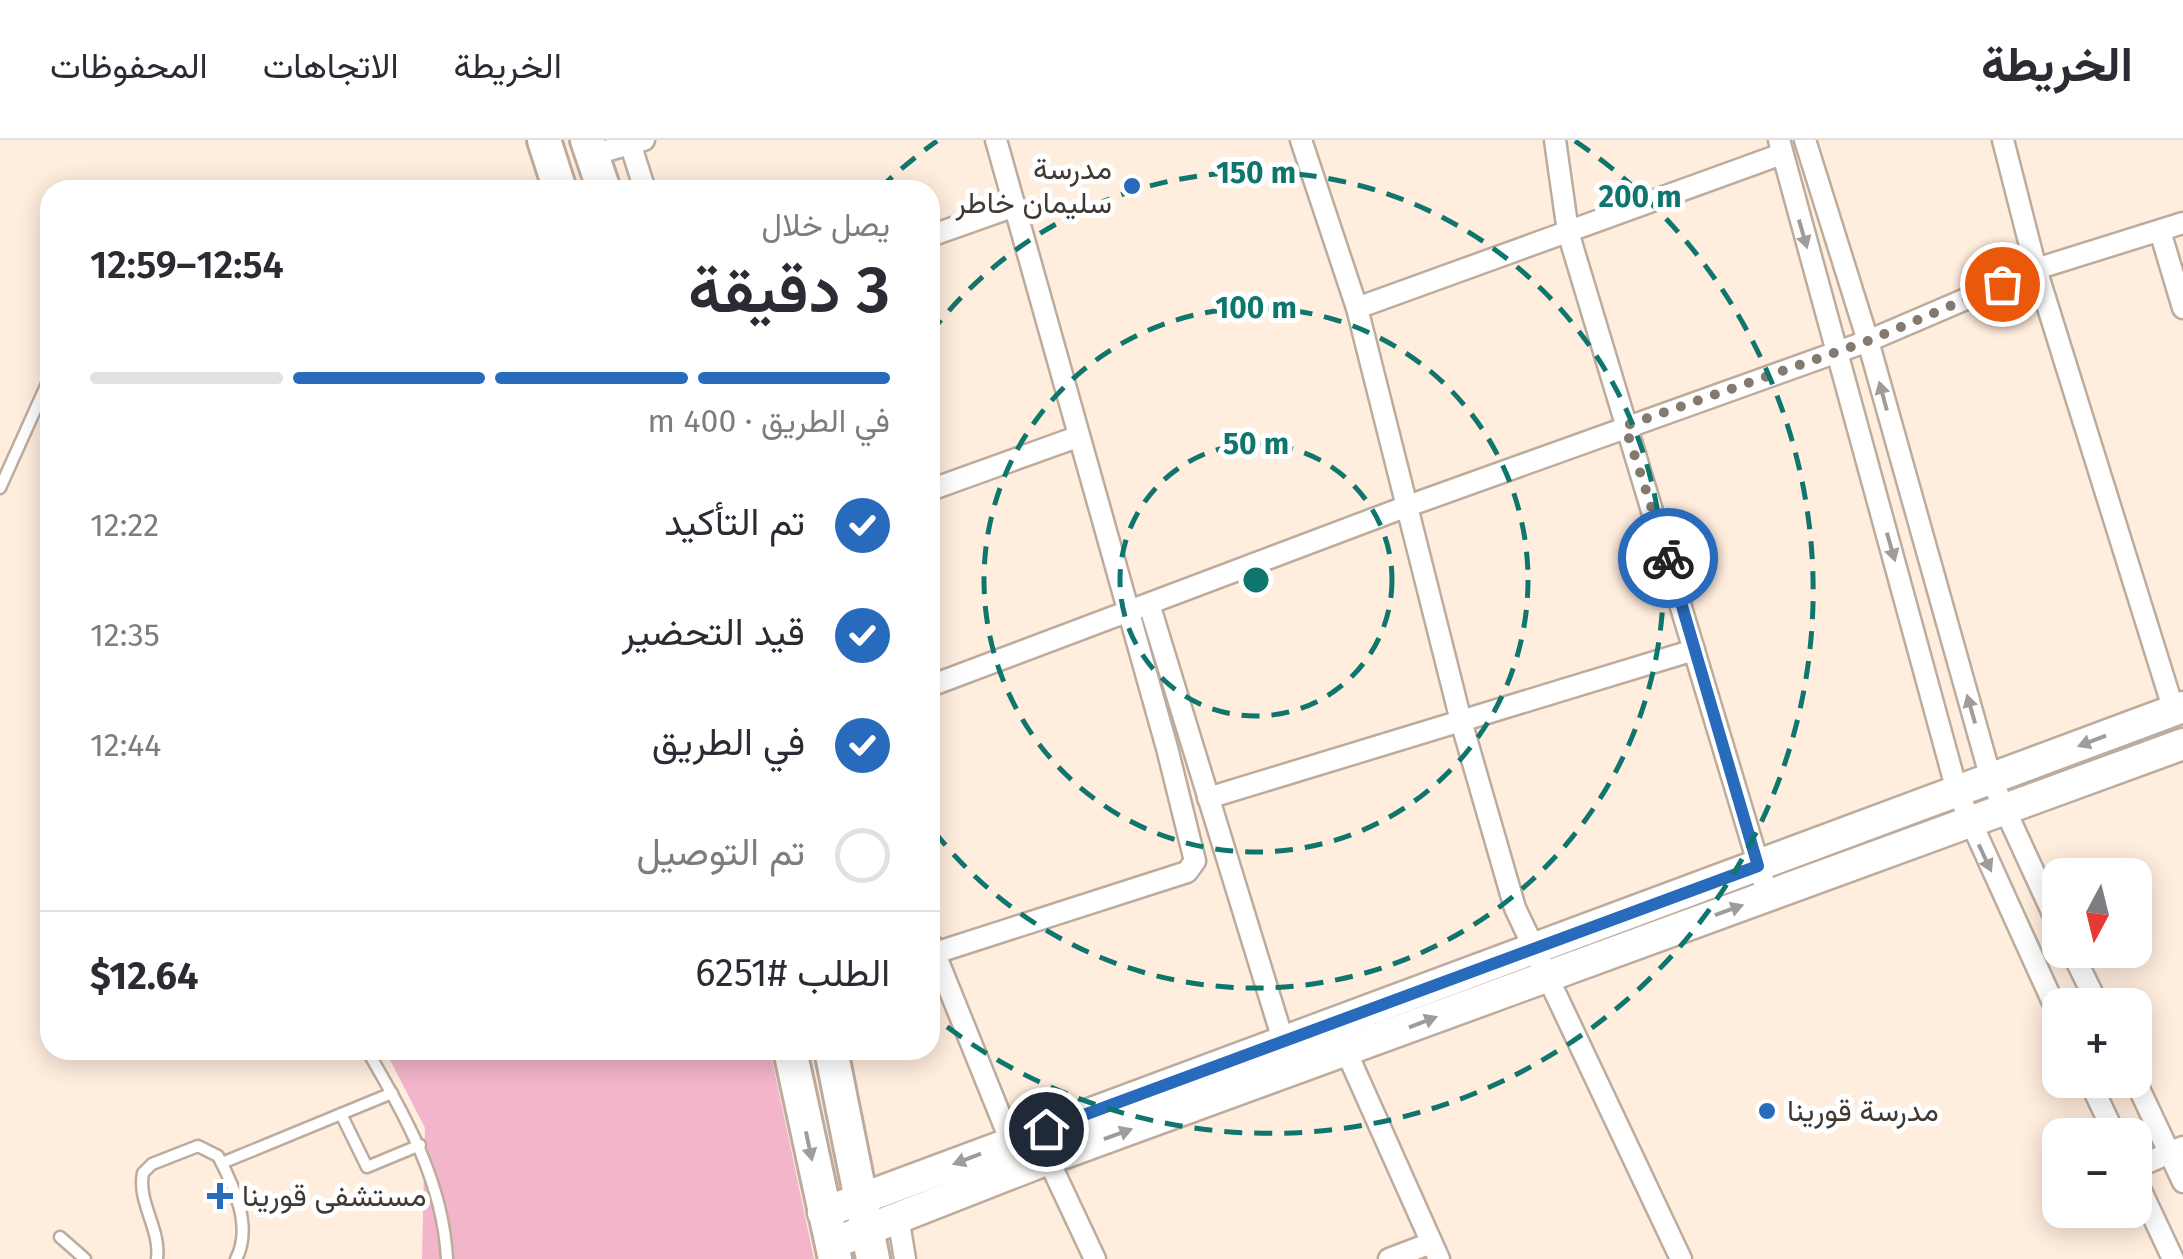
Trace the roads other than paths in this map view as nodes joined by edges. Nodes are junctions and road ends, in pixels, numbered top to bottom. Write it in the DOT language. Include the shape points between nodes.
graph roads {
  1 [pos="544,140"];
  2 [pos="996,140"];
  3 [pos="1301,140"];
  4 [pos="1555,140"];
  5 [pos="1805,140"];
  6 [pos="2003,140"];
  7 [pos="635,141"];
  8 [pos="1780,147"];
  9 [pos="590,148"];
  10 [pos="557,180"];
  11 [pos="601,180"];
  12 [pos="644,180"];
  13 [pos="1015,206"];
  14 [pos="2183,223"];
  15 [pos="2160,231"];
  16 [pos="940,232"];
  17 [pos="1568,232"];
  18 [pos="2036,269"];
  19 [pos="1357,308"];
  20 [pos="2183,308"];
  21 [pos="1868,341"];
  22 [pos="1836,353"];
  23 [pos="40,399"];
  24 [pos="1625,426"];
  25 [pos="1077,437"];
  26 [pos="940,486"];
  27 [pos="0,488"];
  28 [pos="1405,507"];
  29 [pos="1149,604"];
  30 [pos="1127,612"];
  31 [pos="1694,650"];
  32 [pos="940,682"];
  33 [pos="2178,709"];
  34 [pos="1461,721"];
  35 [pos="2183,744"];
  36 [pos="1991,779"];
  37 [pos="1957,791"];
  38 [pos="1208,798"];
  39 [pos="2002,811"];
  40 [pos="1968,822"];
  41 [pos="1758,866"];
  42 [pos="2042,892"];
  43 [pos="1768,896"];
  44 [pos="940,945"];
  45 [pos="1531,948"];
  46 [pos="940,967"];
  47 [pos="1546,976"];
  48 [pos="2046,988"];
  49 [pos="1334,1022"];
  50 [pos="1283,1040"];
  51 [pos="1345,1052"];
  52 [pos="373,1060"];
  53 [pos="792,1060"];
  54 [pos="834,1060"];
  55 [pos="392,1093"];
  56 [pos="2145,1098"];
  57 [pos="341,1114"];
  58 [pos="1012,1142"];
  59 [pos="420,1145"];
  60 [pos="2177,1150"];
  61 [pos="1048,1160"];
  62 [pos="2152,1161"];
  63 [pos="222,1163"];
  64 [pos="2183,1182"];
  65 [pos="2152,1214"];
  66 [pos="898,1217"];
  67 [pos="866,1229"];
  68 [pos="60,1237"];
  69 [pos="830,1239"];
  70 [pos="1435,1251"];
  71 [pos="84,1259"];
  72 [pos="157,1259"];
  73 [pos="236,1259"];
  74 [pos="446,1259"];
  75 [pos="905,1259"];
  76 [pos="1096,1259"];
  77 [pos="1389,1259"];
  78 [pos="1681,1259"];
  79 [pos="2173,1259"];
  1 -- 10 [label="main road"];
  2 -- 13 [label="street"];
  3 -- 19 [label="street"];
  4 -- 17 [label="street"];
  5 -- 21 [label="street"];
  6 -- 18 [label="street"];
  7 -- 9 [label="street"];
  7 -- 12 [label="street"];
  8 -- 17 [label="street"];
  8 -- 22 [label="street, one-way"];
  9 -- 11 [label="main road"];
  13 -- 16 [label="street"];
  13 -- 25 [label="street"];
  14 -- 15 [label="street"];
  15 -- 18 [label="street"];
  15 -- 20 [label="street"];
  17 -- 19 [label="street"];
  17 -- 24 [label="street"];
  18 -- 21 [label="street"];
  18 -- 33 [label="street"];
  19 -- 28 [label="street"];
  21 -- 22 [label="street"];
  36 -- 21 [label="street, one-way"];
  22 -- 24 [label="street"];
  22 -- 37 [label="street, one-way"];
  23 -- 27 [label="lane"];
  24 -- 28 [label="street"];
  24 -- 31 [label="street"];
  25 -- 26 [label="street"];
  25 -- 30 [label="street"];
  28 -- 29 [label="street"];
  28 -- 34 [label="street"];
  29 -- 30 [label="street"];
  29 -- 38 [label="street"];
  30 -- 32 [label="street"];
  30 -- 44 [label="street" via="1194,866"];
  31 -- 34 [label="street"];
  31 -- 41 [label="street"];
  33 -- 36 [label="street, one-way"];
  34 -- 38 [label="street"];
  34 -- 45 [label="street"];
  35 -- 39 [label="street"];
  36 -- 37 [label="street"];
  36 -- 39 [label="street"];
  37 -- 40 [label="street"];
  37 -- 41 [label="street"];
  38 -- 50 [label="street"];
  39 -- 40 [label="street"];
  39 -- 42 [label="street"];
  40 -- 43 [label="street"];
  40 -- 48 [label="street, one-way"];
  41 -- 43 [label="street"];
  41 -- 45 [label="street"];
  47 -- 43 [label="street, one-way"];
  45 -- 47 [label="street"];
  45 -- 49 [label="street"];
  46 -- 58 [label="street"];
  51 -- 47 [label="street, one-way"];
  47 -- 78 [label="street"];
  49 -- 50 [label="street"];
  49 -- 51 [label="street"];
  50 -- 58 [label="street"];
  61 -- 51 [label="street, one-way"];
  51 -- 70 [label="street"];
  52 -- 55 [label="lane"];
  53 -- 69 [label="main road, one-way"];
  54 -- 67 [label="main road"];
  55 -- 57 [label="lane"];
  55 -- 59 [label="lane"];
  56 -- 60 [label="street"];
  57 -- 59 [label="lane" via="368,1166"];
  57 -- 63 [label="lane"];
  58 -- 67 [label="street, one-way"];
  59 -- 74 [label="lane" via="436,1188"];
  60 -- 62 [label="street"];
  60 -- 64 [label="street"];
  61 -- 66 [label="street"];
  61 -- 76 [label="street"];
  63 -- 72 [label="lane" via="198,1146 142,1173"];
  63 -- 73 [label="lane" via="243,1223"];
  65 -- 79 [label="street"];
  66 -- 67 [label="street"];
  66 -- 75 [label="street"];
  67 -- 69 [label="street"];
  68 -- 71 [label="lane"];
  70 -- 77 [label="street"];
}
